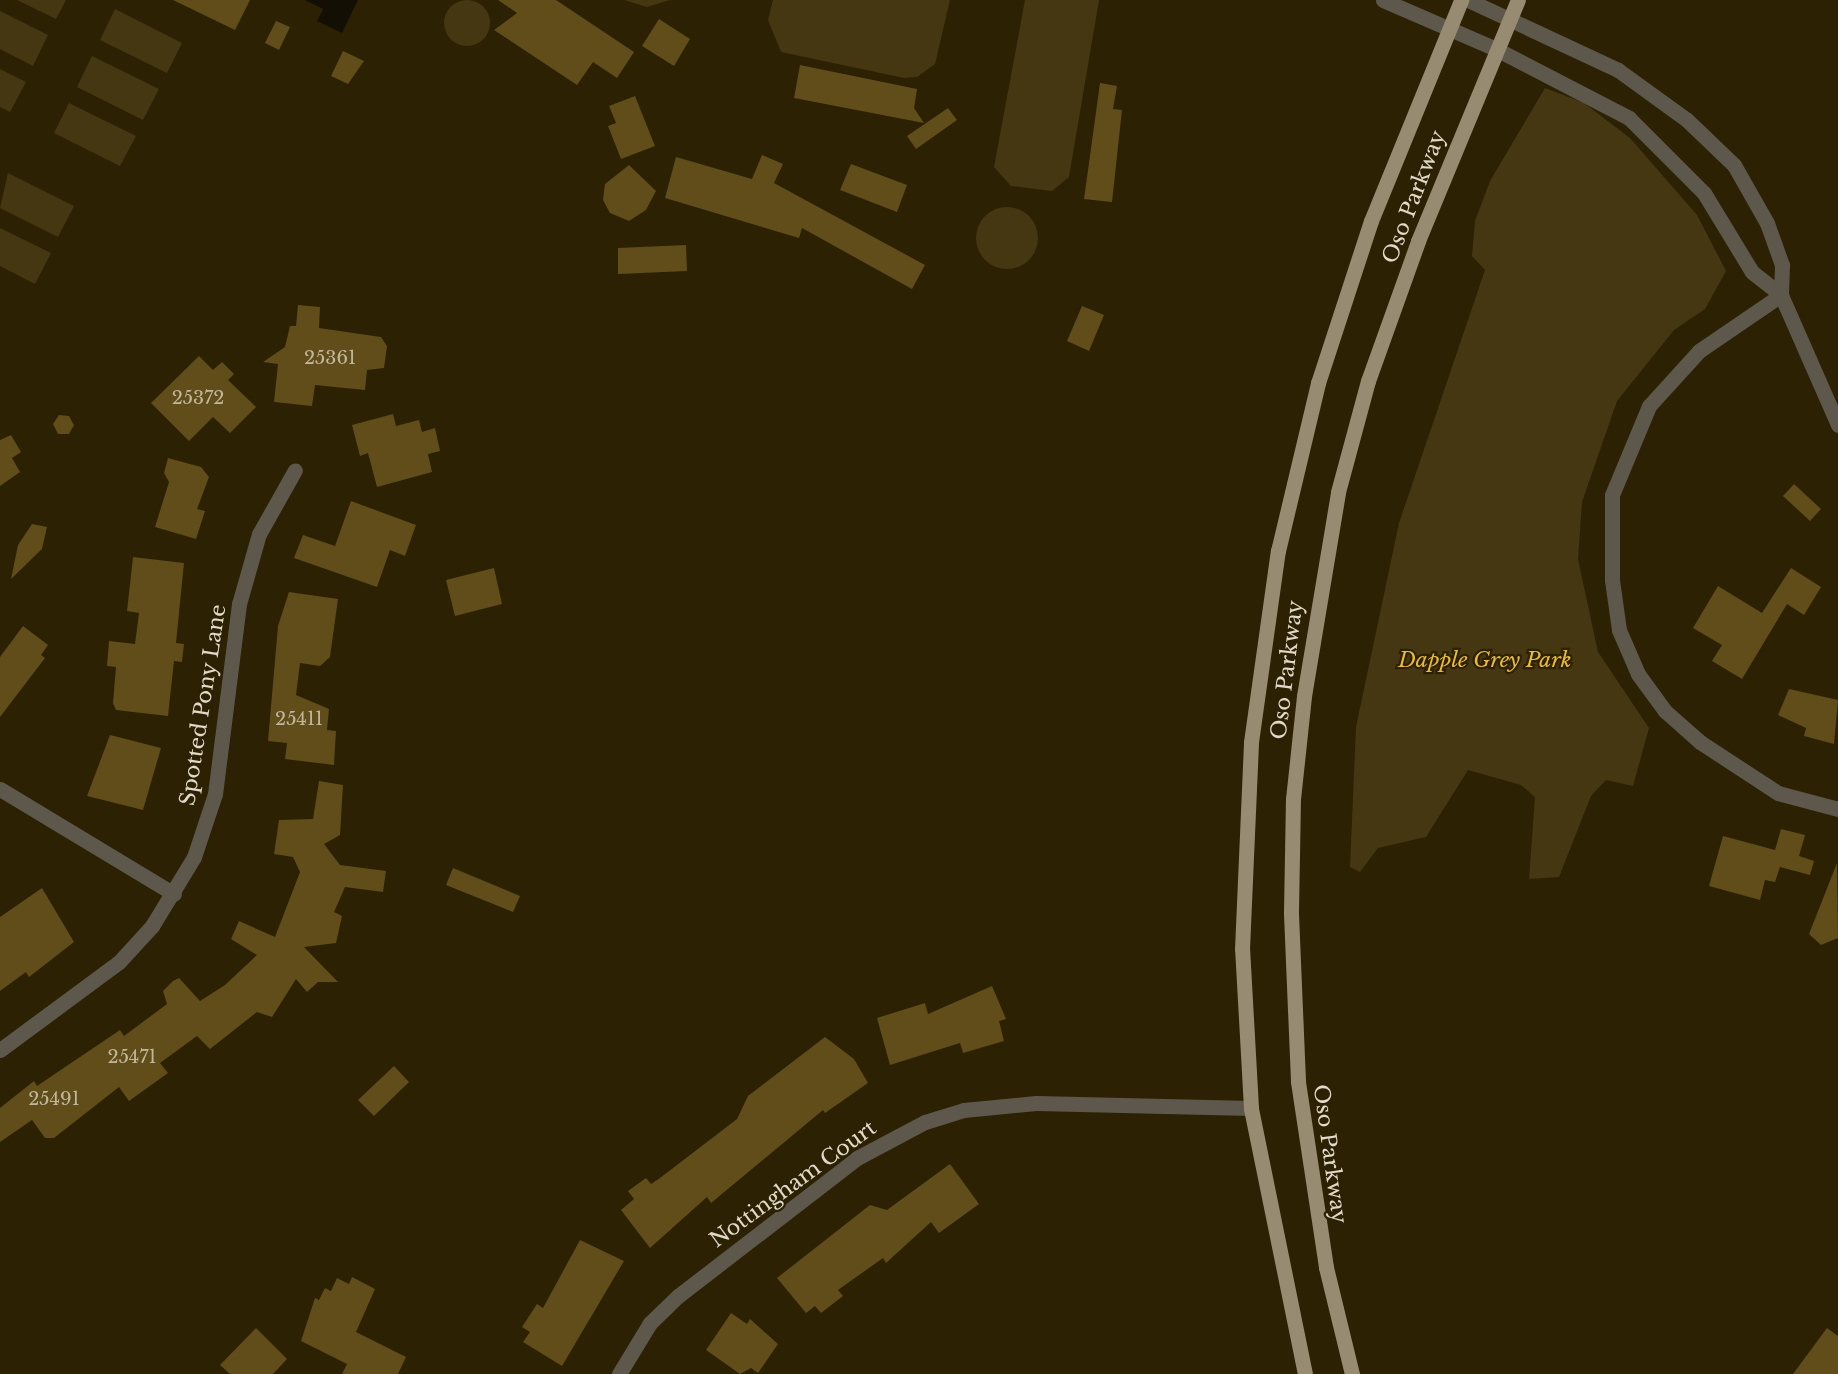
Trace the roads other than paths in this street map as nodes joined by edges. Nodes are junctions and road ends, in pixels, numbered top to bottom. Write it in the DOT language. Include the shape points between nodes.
graph roads {
  1 [pos="1383,0"];
  2 [pos="1461,0"];
  3 [pos="1468,0"];
  4 [pos="1518,0"];
  5 [pos="1510,18"];
  6 [pos="1448,28"];
  7 [pos="1496,49"];
  8 [pos="1780,295"];
  9 [pos="1838,425"];
  10 [pos="294,470"];
  11 [pos="0,789"];
  12 [pos="1838,809"];
  13 [pos="174,894"];
  14 [pos="0,1050"];
  15 [pos="1251,1108"];
  16 [pos="619,1374"];
  17 [pos="1305,1374"];
  18 [pos="1352,1374"];
  1 -- 6 [label="street"];
  2 -- 6 [label="main road, Oso Parkway"];
  3 -- 5 [label="street"];
  4 -- 5 [label="main road, Oso Parkway"];
  5 -- 7 [label="main road, Oso Parkway"];
  5 -- 8 [label="street" via="1618,70 1687,120 1734,165 1782,265"];
  6 -- 7 [label="street"];
  6 -- 15 [label="main road, Oso Parkway" via="1343,298 1278,551 1254,718 1243,853"];
  7 -- 8 [label="street" via="1629,118 1704,193 1752,272"];
  7 -- 18 [label="main road, Oso Parkway" via="1418,240 1368,381 1338,492 1304,696 1293,800 1291,912 1298,1081 1322,1244"];
  8 -- 9 [label="street"];
  8 -- 12 [label="street" via="1699,351 1649,406 1612,495 1612,580 1619,630 1638,674 1665,711 1700,742 1778,793"];
  10 -- 13 [label="street, Spotted Pony Lane" via="253,554 239,604 214,795 194,857"];
  11 -- 13 [label="street"];
  13 -- 14 [label="street, Spotted Pony Lane" via="119,962"];
  15 -- 16 [label="street, Nottingham Court" via="1036,1103 964,1110 925,1122 857,1158 678,1296 650,1323"];
  15 -- 17 [label="main road, Oso Parkway"];
}
